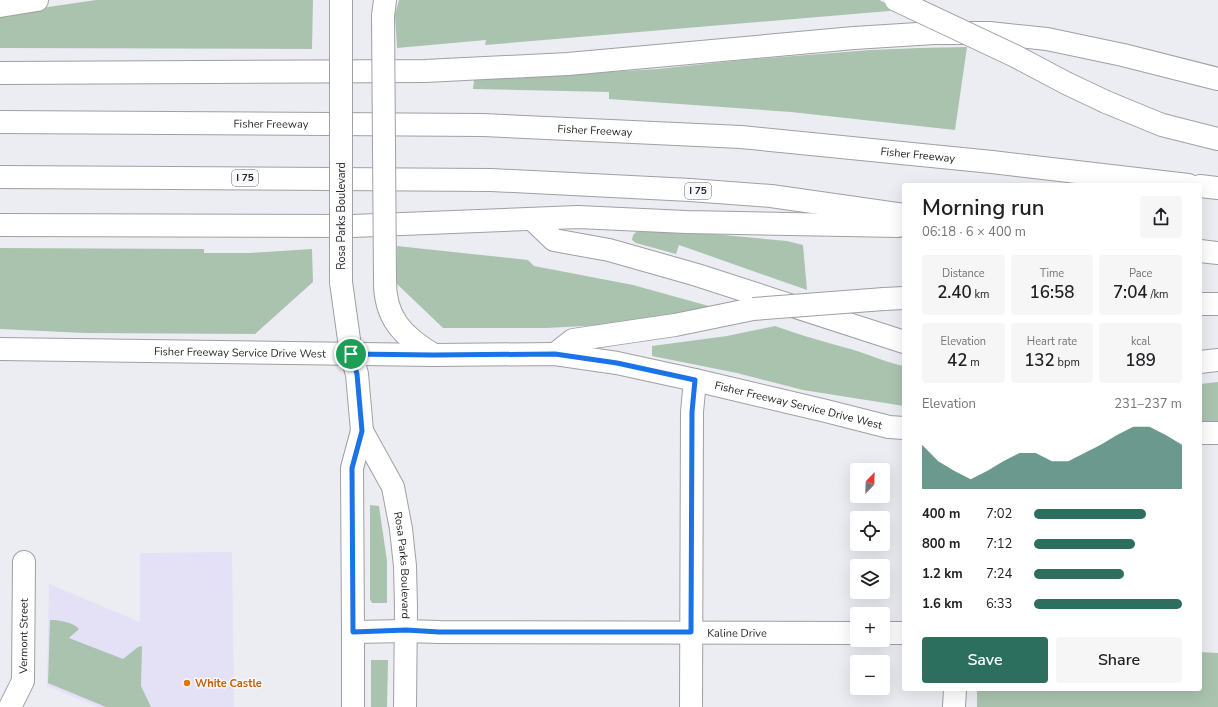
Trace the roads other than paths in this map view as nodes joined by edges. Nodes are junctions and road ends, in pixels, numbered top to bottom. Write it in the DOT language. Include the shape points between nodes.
graph roads {
  1 [pos="37,0"];
  2 [pos="896,0"];
  3 [pos="0,6"];
  4 [pos="384,8"];
  5 [pos="341,10"];
  6 [pos="0,73"];
  7 [pos="1218,79"];
  8 [pos="0,122"];
  9 [pos="1218,139"];
  10 [pos="0,177"];
  11 [pos="1171,183"];
  12 [pos="1202,186"];
  13 [pos="1218,188"];
  14 [pos="902,216"];
  15 [pos="532,218"];
  16 [pos="0,225"];
  17 [pos="902,227"];
  18 [pos="1202,251"];
  19 [pos="1218,253"];
  20 [pos="894,298"];
  21 [pos="1202,304"];
  22 [pos="1218,304"];
  23 [pos="902,341"];
  24 [pos="0,349"];
  25 [pos="351,354"];
  26 [pos="555,354"];
  27 [pos="434,355"];
  28 [pos="1218,360"];
  29 [pos="1202,362"];
  30 [pos="695,380"];
  31 [pos="902,428"];
  32 [pos="362,431"];
  33 [pos="1202,433"];
  34 [pos="1218,434"];
  35 [pos="24,562"];
  36 [pos="406,630"];
  37 [pos="353,632"];
  38 [pos="691,632"];
  39 [pos="850,633"];
  40 [pos="890,633"];
  41 [pos="902,633"];
  42 [pos="955,691"];
  43 [pos="10,707"];
  44 [pos="352,707"];
  45 [pos="405,707"];
  46 [pos="691,707"];
  47 [pos="954,707"];
  1 -- 3 [label="main road"];
  2 -- 9 [label="main road, bridge" via="1106,102 1162,125"];
  4 -- 27 [label="main road, bridge" via="384,289 390,313 397,324 418,346"];
  5 -- 25 [label="main road, Rosa Parks Boulevard, bridge" via="341,282"];
  6 -- 7 [label="main road" via="425,71 568,64 854,38 934,33 989,33 1047,39"];
  8 -- 11 [label="main road, Fisher Freeway" via="483,125 741,137"];
  10 -- 14 [label="main road, I 75" via="491,180 771,196"];
  12 -- 13 [label="main road"];
  15 -- 16 [label="main road" via="352,226"];
  15 -- 17 [label="main road" via="578,217"];
  15 -- 23 [label="main road" via="554,240 609,250 698,275"];
  18 -- 19 [label="main road"];
  20 -- 26 [label="main road, bridge" via="753,309 675,325 573,340"];
  21 -- 22 [label="main road"];
  24 -- 25 [label="main road, Fisher Freeway Service Drive West"];
  25 -- 27 [label="main road, Fisher Freeway Service Drive West"];
  25 -- 32 [label="main road, Rosa Parks Boulevard" via="357,374"];
  26 -- 27 [label="main road, Fisher Freeway Service Drive West"];
  26 -- 30 [label="main road, Fisher Freeway Service Drive West" via="617,363"];
  28 -- 29 [label="main road"];
  30 -- 31 [label="main road, Fisher Freeway Service Drive West" via="889,427"];
  30 -- 38 [label="main road" via="692,412"];
  32 -- 36 [label="main road, Rosa Parks Boulevard" via="393,487 405,566"];
  32 -- 37 [label="main road, Rosa Parks Boulevard" via="352,468"];
  33 -- 34 [label="main road"];
  35 -- 43 [label="main road, Vermont Street" via="24,681"];
  36 -- 37 [label="main road, Kaline Drive"];
  36 -- 38 [label="main road, Kaline Drive"];
  36 -- 45 [label="main road, Rosa Parks Boulevard"];
  37 -- 44 [label="main road, Rosa Parks Boulevard"];
  38 -- 39 [label="main road, Kaline Drive"];
  38 -- 46 [label="main road"];
  40 -- 41 [label="main road"];
  42 -- 47 [label="main road"];
}
